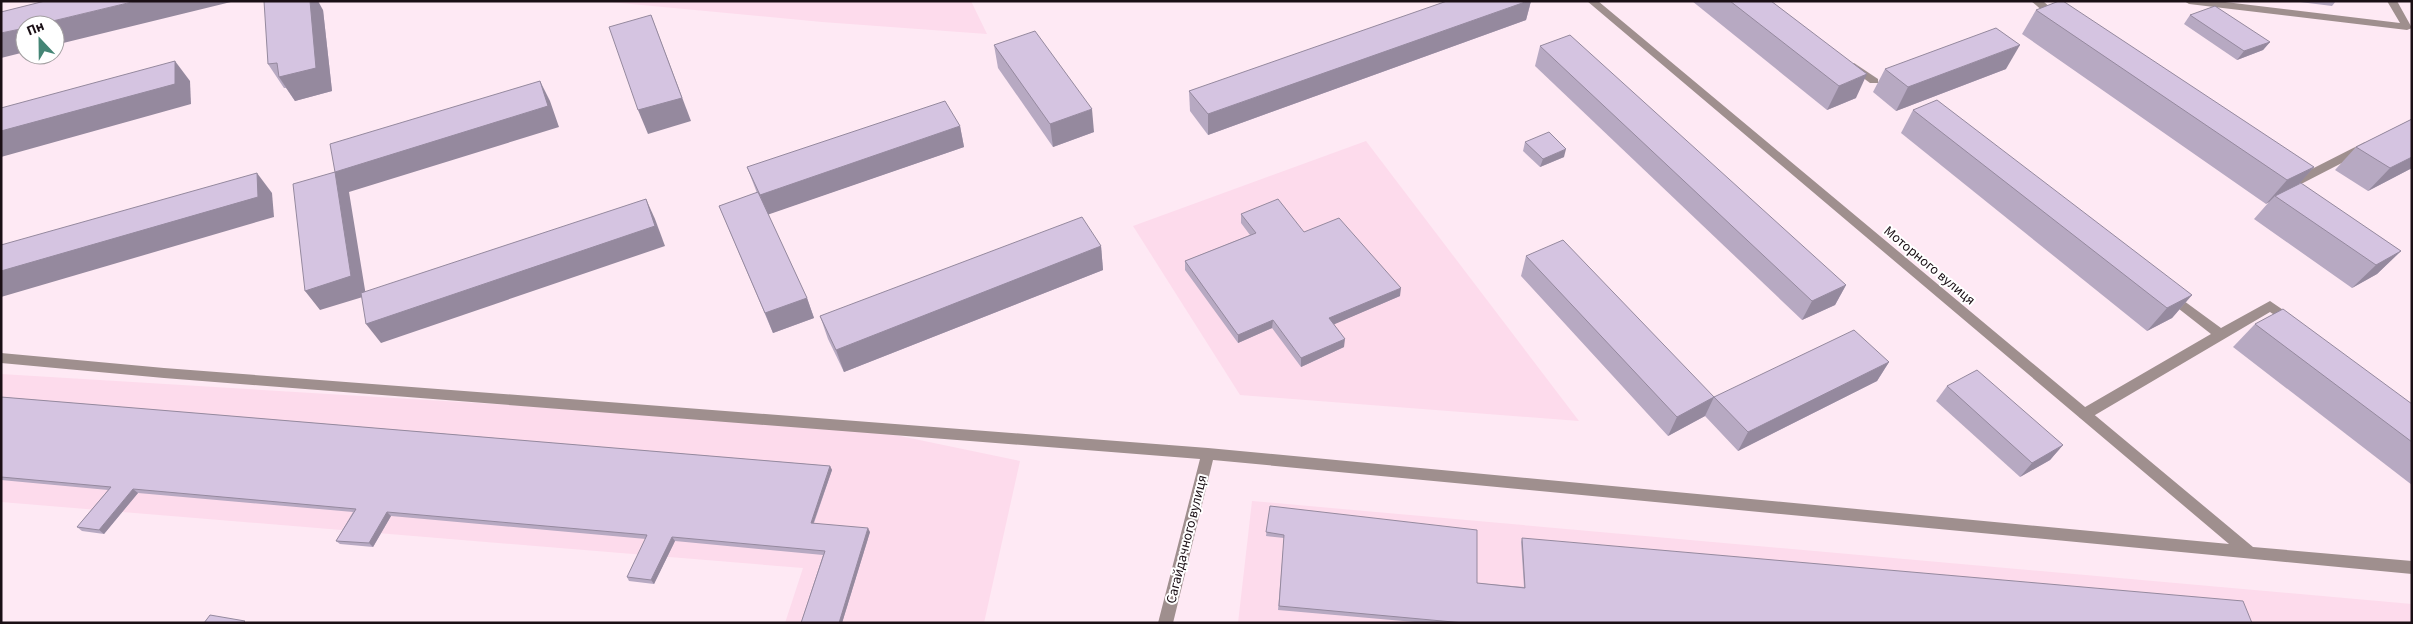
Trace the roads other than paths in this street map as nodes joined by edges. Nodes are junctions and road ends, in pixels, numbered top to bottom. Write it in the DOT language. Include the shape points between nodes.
graph roads {
  1 [pos="1592,1"];
  2 [pos="2036,1"];
  3 [pos="2189,1"];
  4 [pos="2392,1"];
  5 [pos="2063,22"];
  6 [pos="2410,27"];
  7 [pos="1844,58"];
  8 [pos="1874,81"];
  9 [pos="2377,140"];
  10 [pos="2283,169"];
  11 [pos="2159,287"];
  12 [pos="2302,328"];
  13 [pos="2221,335"];
  14 [pos="1,358"];
  15 [pos="2085,414"];
  16 [pos="1208,454"];
  17 [pos="2249,552"];
  18 [pos="2412,568"];
  19 [pos="1165,623"];
  1 -- 15 [label="street, Моторного вулиця"];
  2 -- 5 [label="street"];
  3 -- 6 [label="street"];
  4 -- 6 [label="street"];
  7 -- 8 [label="street"];
  9 -- 10 [label="street" via="2299,180"];
  11 -- 13 [label="street"];
  12 -- 13 [label="street" via="2270,306"];
  13 -- 15 [label="street"];
  14 -- 16 [label="street"];
  15 -- 17 [label="street, Моторного вулиця"];
  16 -- 17 [label="street"];
  16 -- 19 [label="street, Сагайдачного вулиця"];
  17 -- 18 [label="street"];
}
